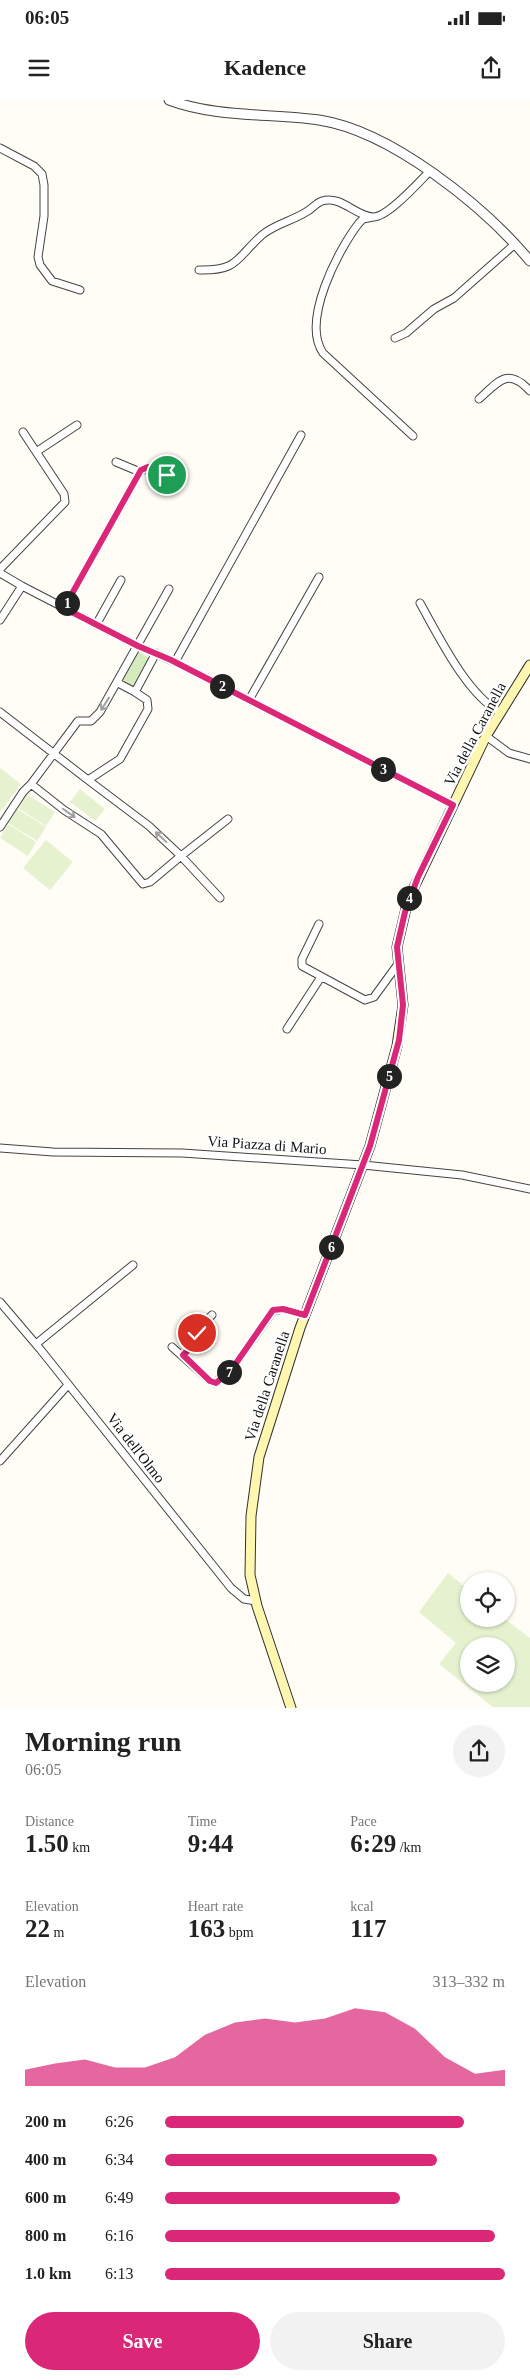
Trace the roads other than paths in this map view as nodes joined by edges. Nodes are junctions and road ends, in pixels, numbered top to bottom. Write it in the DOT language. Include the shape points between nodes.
graph roads {
  1 [pos="169,100"];
  2 [pos="0,148"];
  3 [pos="429,172"];
  4 [pos="374,217"];
  5 [pos="515,244"];
  6 [pos="530,261"];
  7 [pos="199,270"];
  8 [pos="80,290"];
  9 [pos="395,338"];
  10 [pos="530,391"];
  11 [pos="479,399"];
  12 [pos="77,425"];
  13 [pos="23,432"];
  14 [pos="301,435"];
  15 [pos="413,436"];
  16 [pos="36,452"];
  17 [pos="116,462"];
  18 [pos="140,472"];
  19 [pos="167,475"];
  20 [pos="0,569"];
  21 [pos="0,573"];
  22 [pos="319,577"];
  23 [pos="121,580"];
  24 [pos="22,586"];
  25 [pos="168,589"];
  26 [pos="420,603"];
  27 [pos="64,608"];
  28 [pos="0,620"];
  29 [pos="96,625"];
  30 [pos="138,646"];
  31 [pos="156,653"];
  32 [pos="175,662"];
  33 [pos="530,665"];
  34 [pos="118,683"];
  35 [pos="135,692"];
  36 [pos="249,700"];
  37 [pos="0,712"];
  38 [pos="500,712"];
  39 [pos="486,736"];
  40 [pos="54,754"];
  41 [pos="530,759"];
  42 [pos="88,780"];
  43 [pos="32,784"];
  44 [pos="453,805"];
  45 [pos="228,819"];
  46 [pos="0,827"];
  47 [pos="181,856"];
  48 [pos="220,898"];
  49 [pos="319,924"];
  50 [pos="398,964"];
  51 [pos="321,977"];
  52 [pos="287,1029"];
  53 [pos="0,1148"];
  54 [pos="363,1165"];
  55 [pos="530,1189"];
  56 [pos="133,1265"];
  57 [pos="0,1302"];
  58 [pos="212,1315"];
  59 [pos="305,1315"];
  60 [pos="36,1344"];
  61 [pos="172,1347"];
  62 [pos="183,1355"];
  63 [pos="68,1385"];
  64 [pos="0,1461"];
  65 [pos="256,1601"];
  66 [pos="291,1708"];
  1 -- 3 [label="street" via="216,112 316,120 347,126 392,148"];
  2 -- 8 [label="street" via="34,166 42,174 44,216 38,256 40,265 52,281"];
  3 -- 4 [label="street" via="403,198"];
  3 -- 5 [label="street" via="486,216"];
  4 -- 7 [label="street" via="339,202 324,201 267,231 229,267"];
  4 -- 15 [label="street" via="359,223 333,265 319,308 318,342 323,353"];
  5 -- 6 [label="street"];
  5 -- 9 [label="street" via="454,298"];
  10 -- 11 [label="street" via="519,380 507,378"];
  12 -- 16 [label="street"];
  13 -- 16 [label="street"];
  14 -- 32 [label="street"];
  16 -- 20 [label="street" via="64,494 65,502"];
  17 -- 18 [label="street"];
  18 -- 19 [label="street" via="148,467"];
  18 -- 27 [label="street"];
  21 -- 24 [label="street"];
  22 -- 36 [label="street"];
  23 -- 29 [label="street"];
  24 -- 27 [label="street"];
  24 -- 28 [label="street"];
  25 -- 30 [label="street"];
  26 -- 38 [label="street" via="470,685"];
  27 -- 29 [label="street"];
  29 -- 30 [label="street"];
  30 -- 31 [label="street"];
  30 -- 34 [label="street"];
  31 -- 32 [label="street"];
  31 -- 35 [label="street"];
  32 -- 36 [label="street"];
  33 -- 38 [label="main road, Via della Caranella"];
  34 -- 35 [label="street"];
  34 -- 40 [label="street, one-way" via="97,716 90,722 78,721"];
  35 -- 42 [label="street" via="147,700 148,709 120,759"];
  36 -- 44 [label="street"];
  37 -- 40 [label="street"];
  38 -- 39 [label="main road, Via della Caranella"];
  39 -- 41 [label="street" via="509,752"];
  39 -- 44 [label="main road, Via della Caranella"];
  40 -- 42 [label="street"];
  40 -- 43 [label="street"];
  47 -- 42 [label="street, one-way" via="149,826"];
  43 -- 46 [label="street"];
  43 -- 47 [label="street, one-way" via="101,834 140,883 148,883"];
  44 -- 50 [label="main road, Via della Caranella" via="408,900 398,939"];
  45 -- 47 [label="street"];
  47 -- 48 [label="street"];
  49 -- 51 [label="street" via="301,964"];
  50 -- 51 [label="street" via="374,998 368,1000"];
  50 -- 54 [label="main road, Via della Caranella" via="402,995 401,1030"];
  51 -- 52 [label="street"];
  53 -- 54 [label="street, Via Piazza di Mario" via="53,1152 182,1153"];
  54 -- 55 [label="street, Via Piazza di Mario" via="462,1176"];
  54 -- 59 [label="main road, Via della Caranella"];
  56 -- 60 [label="street"];
  57 -- 60 [label="street, Via dell'Olmo"];
  58 -- 62 [label="street" via="197,1328 197,1342"];
  59 -- 62 [label="street" via="283,1309 273,1310 232,1369 216,1383"];
  59 -- 65 [label="main road, Via della Caranella" via="268,1427 256,1476 250,1563"];
  60 -- 63 [label="street, Via dell'Olmo"];
  61 -- 62 [label="street"];
  63 -- 64 [label="street"];
  63 -- 65 [label="street, Via dell'Olmo" via="231,1588 245,1600"];
  65 -- 66 [label="main road, Via della Caranella"];
}
